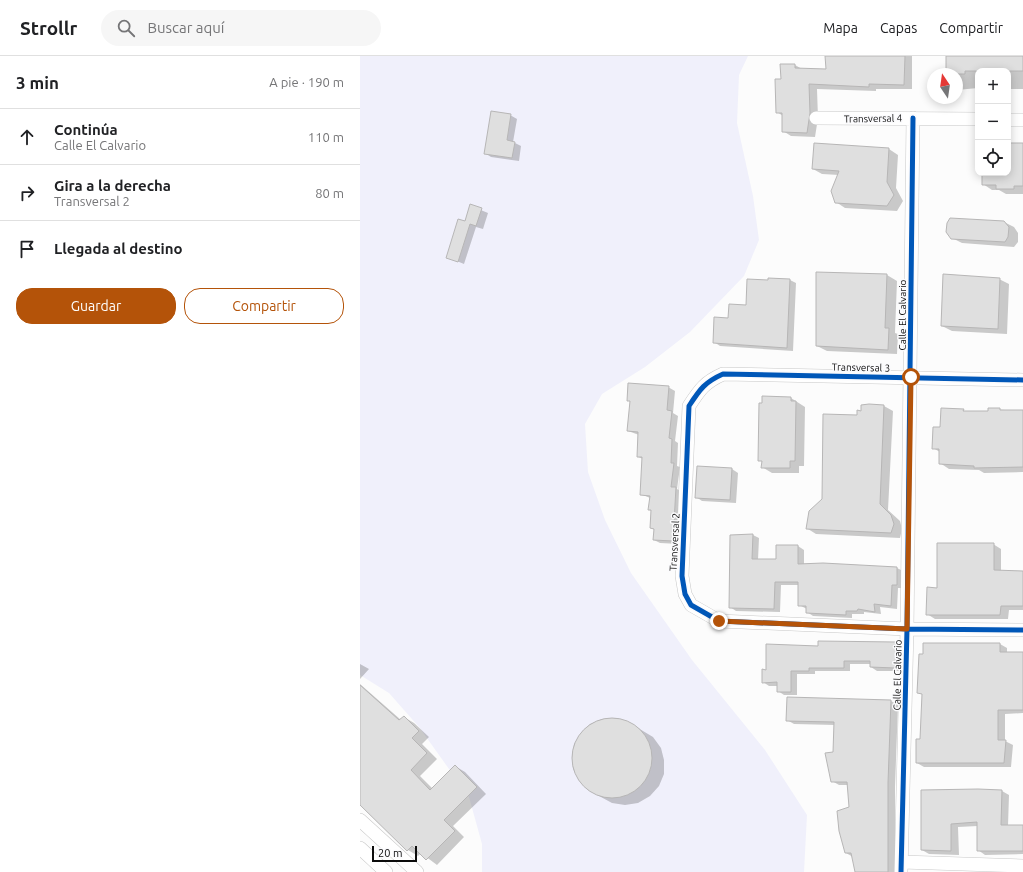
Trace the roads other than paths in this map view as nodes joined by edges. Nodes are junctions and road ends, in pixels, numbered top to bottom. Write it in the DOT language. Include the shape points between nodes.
graph roads {
  1 [pos="816,118"];
  2 [pos="913,118"];
  3 [pos="975,119"];
  4 [pos="1011,120"];
  5 [pos="1023,120"];
  6 [pos="723,374"];
  7 [pos="911,377"];
  8 [pos="1023,380"];
  9 [pos="907,629"];
  10 [pos="1023,630"];
  11 [pos="360,820"];
  12 [pos="360,848"];
  13 [pos="1023,866"];
  14 [pos="901,867"];
  15 [pos="386,872"];
  16 [pos="418,872"];
  1 -- 2 [label="street, Transversal 4"];
  2 -- 3 [label="street, Transversal 4"];
  2 -- 7 [label="street, Calle El Calvario"];
  4 -- 5 [label="street"];
  6 -- 7 [label="street, Transversal 3"];
  6 -- 9 [label="street, Transversal 2" via="708,381 689,406 682,576 685,594 691,605 719,621"];
  7 -- 8 [label="street, Transversal 3"];
  7 -- 9 [label="street, Calle El Calvario"];
  9 -- 10 [label="street, Transversal 2"];
  9 -- 14 [label="street, Calle El Calvario"];
  11 -- 16 [label="street"];
  12 -- 15 [label="street"];
  13 -- 14 [label="street"];
}
